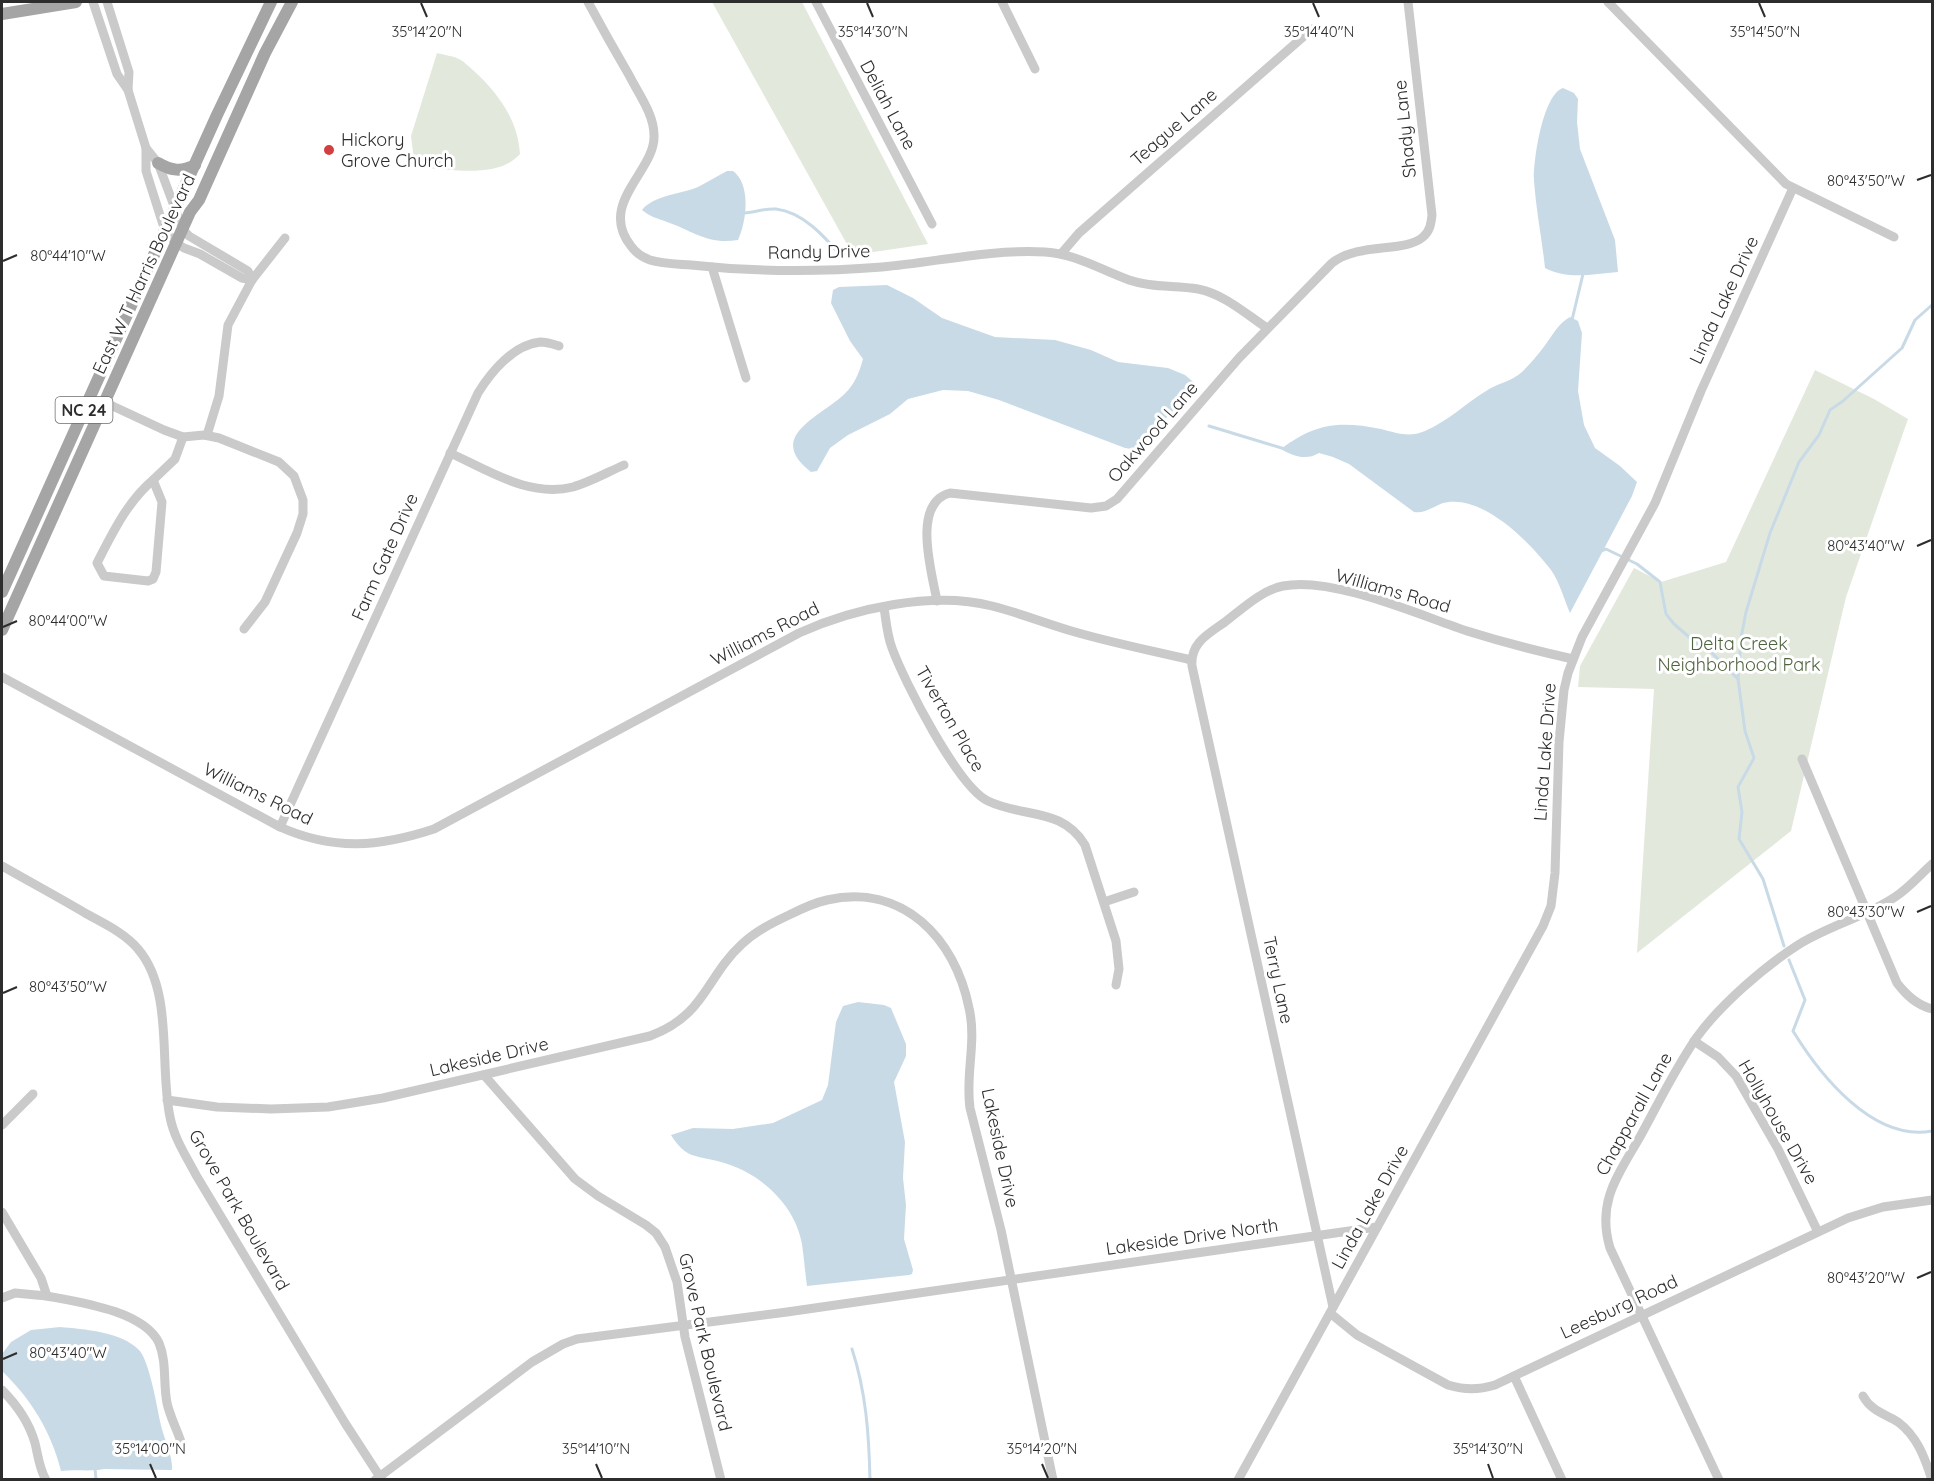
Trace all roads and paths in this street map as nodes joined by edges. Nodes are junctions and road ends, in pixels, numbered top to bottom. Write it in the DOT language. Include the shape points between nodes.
graph roads {
  1 [pos="76,2"];
  2 [pos="93,2"];
  3 [pos="107,2"];
  4 [pos="271,2"];
  5 [pos="292,2"];
  6 [pos="588,2"];
  7 [pos="816,2"];
  8 [pos="1002,2"];
  9 [pos="1408,2"];
  10 [pos="1608,2"];
  11 [pos="2,14"];
  12 [pos="1312,29"];
  13 [pos="1035,69"];
  14 [pos="128,90"];
  15 [pos="146,148"];
  16 [pos="158,164"];
  17 [pos="195,165"];
  18 [pos="1793,189"];
  19 [pos="174,210"];
  20 [pos="932,224"];
  21 [pos="183,230"];
  22 [pos="165,231"];
  23 [pos="1894,237"];
  24 [pos="285,238"];
  25 [pos="176,243"];
  26 [pos="1410,243"];
  27 [pos="1061,254"];
  28 [pos="712,267"];
  29 [pos="252,280"];
  30 [pos="1267,328"];
  31 [pos="559,346"];
  32 [pos="746,378"];
  33 [pos="104,402"];
  34 [pos="207,435"];
  35 [pos="183,437"];
  36 [pos="450,453"];
  37 [pos="624,465"];
  38 [pos="153,480"];
  39 [pos="2,592"];
  40 [pos="937,602"];
  41 [pos="884,607"];
  42 [pos="244,629"];
  43 [pos="2,630"];
  44 [pos="1573,659"];
  45 [pos="1191,660"];
  46 [pos="2,677"];
  47 [pos="1802,759"];
  48 [pos="280,827"];
  49 [pos="1932,864"];
  50 [pos="2,866"];
  51 [pos="1134,892"];
  52 [pos="1104,902"];
  53 [pos="1866,912"];
  54 [pos="1116,985"];
  55 [pos="1932,1009"];
  56 [pos="1694,1041"];
  57 [pos="484,1075"];
  58 [pos="33,1094"];
  59 [pos="167,1100"];
  60 [pos="2,1125"];
  61 [pos="1932,1200"];
  62 [pos="2,1212"];
  63 [pos="1377,1227"];
  64 [pos="1818,1232"];
  65 [pos="1317,1236"];
  66 [pos="1012,1279"];
  67 [pos="47,1296"];
  68 [pos="2,1298"];
  69 [pos="1332,1310"];
  70 [pos="1642,1315"];
  71 [pos="683,1325"];
  72 [pos="1514,1376"];
  73 [pos="2,1390"];
  74 [pos="1863,1396"];
  75 [pos="181,1442"];
  76 [pos="379,1478"];
  77 [pos="46,1479"];
  78 [pos="721,1479"];
  79 [pos="1053,1479"];
  80 [pos="1238,1479"];
  81 [pos="1562,1479"];
  82 [pos="1719,1479"];
  83 [pos="1932,1479"];
  1 -- 11 [label="main road"];
  2 -- 14 [label="street" via="117,74"];
  3 -- 14 [label="street" via="129,72"];
  4 -- 17 [label="main road, East W T Harris Boulevard / NC 24"];
  5 -- 21 [label="main road, East W T Harris Boulevard / NC 24"];
  6 -- 28 [label="street, Randy Drive" via="647,110 654,135 652,150 622,207 626,239 649,260"];
  7 -- 20 [label="street, Deliah Lane"];
  8 -- 13 [label="street"];
  9 -- 26 [label="street, Shady Lane" via="1432,215 1426,235"];
  10 -- 18 [label="street"];
  12 -- 27 [label="street, Teague Lane" via="1079,233"];
  14 -- 15 [label="street"];
  15 -- 16 [label="street"];
  15 -- 22 [label="street" via="146,171"];
  16 -- 17 [label="main road" via="177,170"];
  16 -- 19 [label="street"];
  17 -- 19 [label="main road, East W T Harris Boulevard / NC 24"];
  18 -- 23 [label="street"];
  18 -- 44 [label="street, Linda Lake Drive" via="1701,391 1664,483"];
  19 -- 21 [label="street"];
  19 -- 22 [label="main road, East W T Harris Boulevard / NC 24"];
  21 -- 25 [label="main road, East W T Harris Boulevard / NC 24"];
  21 -- 29 [label="street" via="248,271"];
  22 -- 25 [label="street"];
  22 -- 39 [label="main road, East W T Harris Boulevard / NC 24"];
  24 -- 29 [label="street"];
  25 -- 29 [label="street"];
  25 -- 33 [label="main road, East W T Harris Boulevard / NC 24"];
  26 -- 30 [label="street, Oakwood Lane" via="1358,251 1337,259"];
  27 -- 28 [label="street, Randy Drive" via="1004,252 834,269"];
  27 -- 30 [label="street, Randy Drive" via="1146,285 1193,288 1213,294"];
  28 -- 32 [label="street"];
  29 -- 34 [label="street" via="228,325 219,396"];
  30 -- 40 [label="street, Oakwood Lane" via="1111,504 1090,508 950,494 937,499 927,520"];
  31 -- 36 [label="street, Farm Gate Drive" via="536,343 502,362 478,393"];
  33 -- 35 [label="street"];
  33 -- 43 [label="main road, East W T Harris Boulevard / NC 24"];
  34 -- 35 [label="street"];
  34 -- 42 [label="street" via="279,462 294,476 303,500 303,514 265,603"];
  35 -- 38 [label="street" via="175,459"];
  36 -- 37 [label="street" via="523,486 545,490 574,486"];
  36 -- 48 [label="street, Farm Gate Drive"];
  38 -- 38 [label="street" via="138,493 97,563 104,576 153,579 162,502"];
  40 -- 41 [label="street, Williams Road"];
  40 -- 45 [label="street, Williams Road" via="992,606 1086,635"];
  41 -- 48 [label="street, Williams Road" via="836,617 799,633 434,829 388,842 356,845 316,840"];
  41 -- 52 [label="street, Tiverton Place" via="899,665 932,729 968,784 988,801 1058,819 1076,831 1088,852"];
  44 -- 45 [label="street, Williams Road" via="1498,641 1359,595 1294,585 1268,592 1206,635 1194,649"];
  44 -- 63 [label="street, Linda Lake Drive" via="1564,690 1559,742 1556,873 1551,906 1532,948"];
  45 -- 65 [label="street, Terry Lane"];
  46 -- 48 [label="street, Williams Road"];
  47 -- 53 [label="street"];
  49 -- 53 [label="street, Chapparall Lane" via="1894,897"];
  50 -- 59 [label="street, Grove Park Boulevard" via="105,924 138,949 159,997"];
  51 -- 52 [label="street"];
  52 -- 54 [label="street, Tiverton Place" via="1119,956"];
  53 -- 55 [label="street" via="1897,983 1909,998"];
  53 -- 56 [label="street, Chapparall Lane" via="1821,932 1783,956 1732,997"];
  56 -- 64 [label="street, Hollyhouse Drive" via="1718,1057 1736,1076 1778,1149"];
  56 -- 70 [label="street, Chapparall Lane" via="1615,1182 1606,1207 1610,1248"];
  57 -- 59 [label="street, Lakeside Drive" via="328,1107 217,1107"];
  57 -- 66 [label="street, Lakeside Drive" via="670,1028 696,1005 742,945 768,925 809,905 850,897 889,904 912,915 934,933 948,952 964,988 973,1032 970,1108"];
  57 -- 71 [label="street, Grove Park Boulevard" via="575,1179 660,1238 671,1261"];
  58 -- 60 [label="street"];
  59 -- 76 [label="street, Grove Park Boulevard" via="170,1119 196,1175"];
  61 -- 64 [label="street, Leesburg Road" via="1870,1210"];
  62 -- 67 [label="street" via="41,1278"];
  63 -- 65 [label="street, Lakeside Drive North"];
  63 -- 69 [label="street, Linda Lake Drive"];
  64 -- 70 [label="street, Leesburg Road"];
  65 -- 66 [label="street, Lakeside Drive North"];
  65 -- 69 [label="street, Terry Lane"];
  66 -- 71 [label="street"];
  66 -- 79 [label="street, Lakeside Drive"];
  67 -- 68 [label="street" via="15,1293"];
  67 -- 75 [label="street" via="127,1316 149,1329 162,1352 168,1405"];
  69 -- 72 [label="street, Leesburg Road" via="1357,1335 1448,1385 1482,1388"];
  69 -- 80 [label="street, Linda Lake Drive"];
  70 -- 72 [label="street, Leesburg Road"];
  70 -- 82 [label="street, Chapparall Lane"];
  71 -- 76 [label="street" via="563,1344 531,1362"];
  71 -- 78 [label="street, Grove Park Boulevard"];
  72 -- 81 [label="street"];
  73 -- 77 [label="street" via="27,1422"];
  74 -- 83 [label="street" via="1871,1407 1898,1422 1911,1435 1925,1457"];
}
